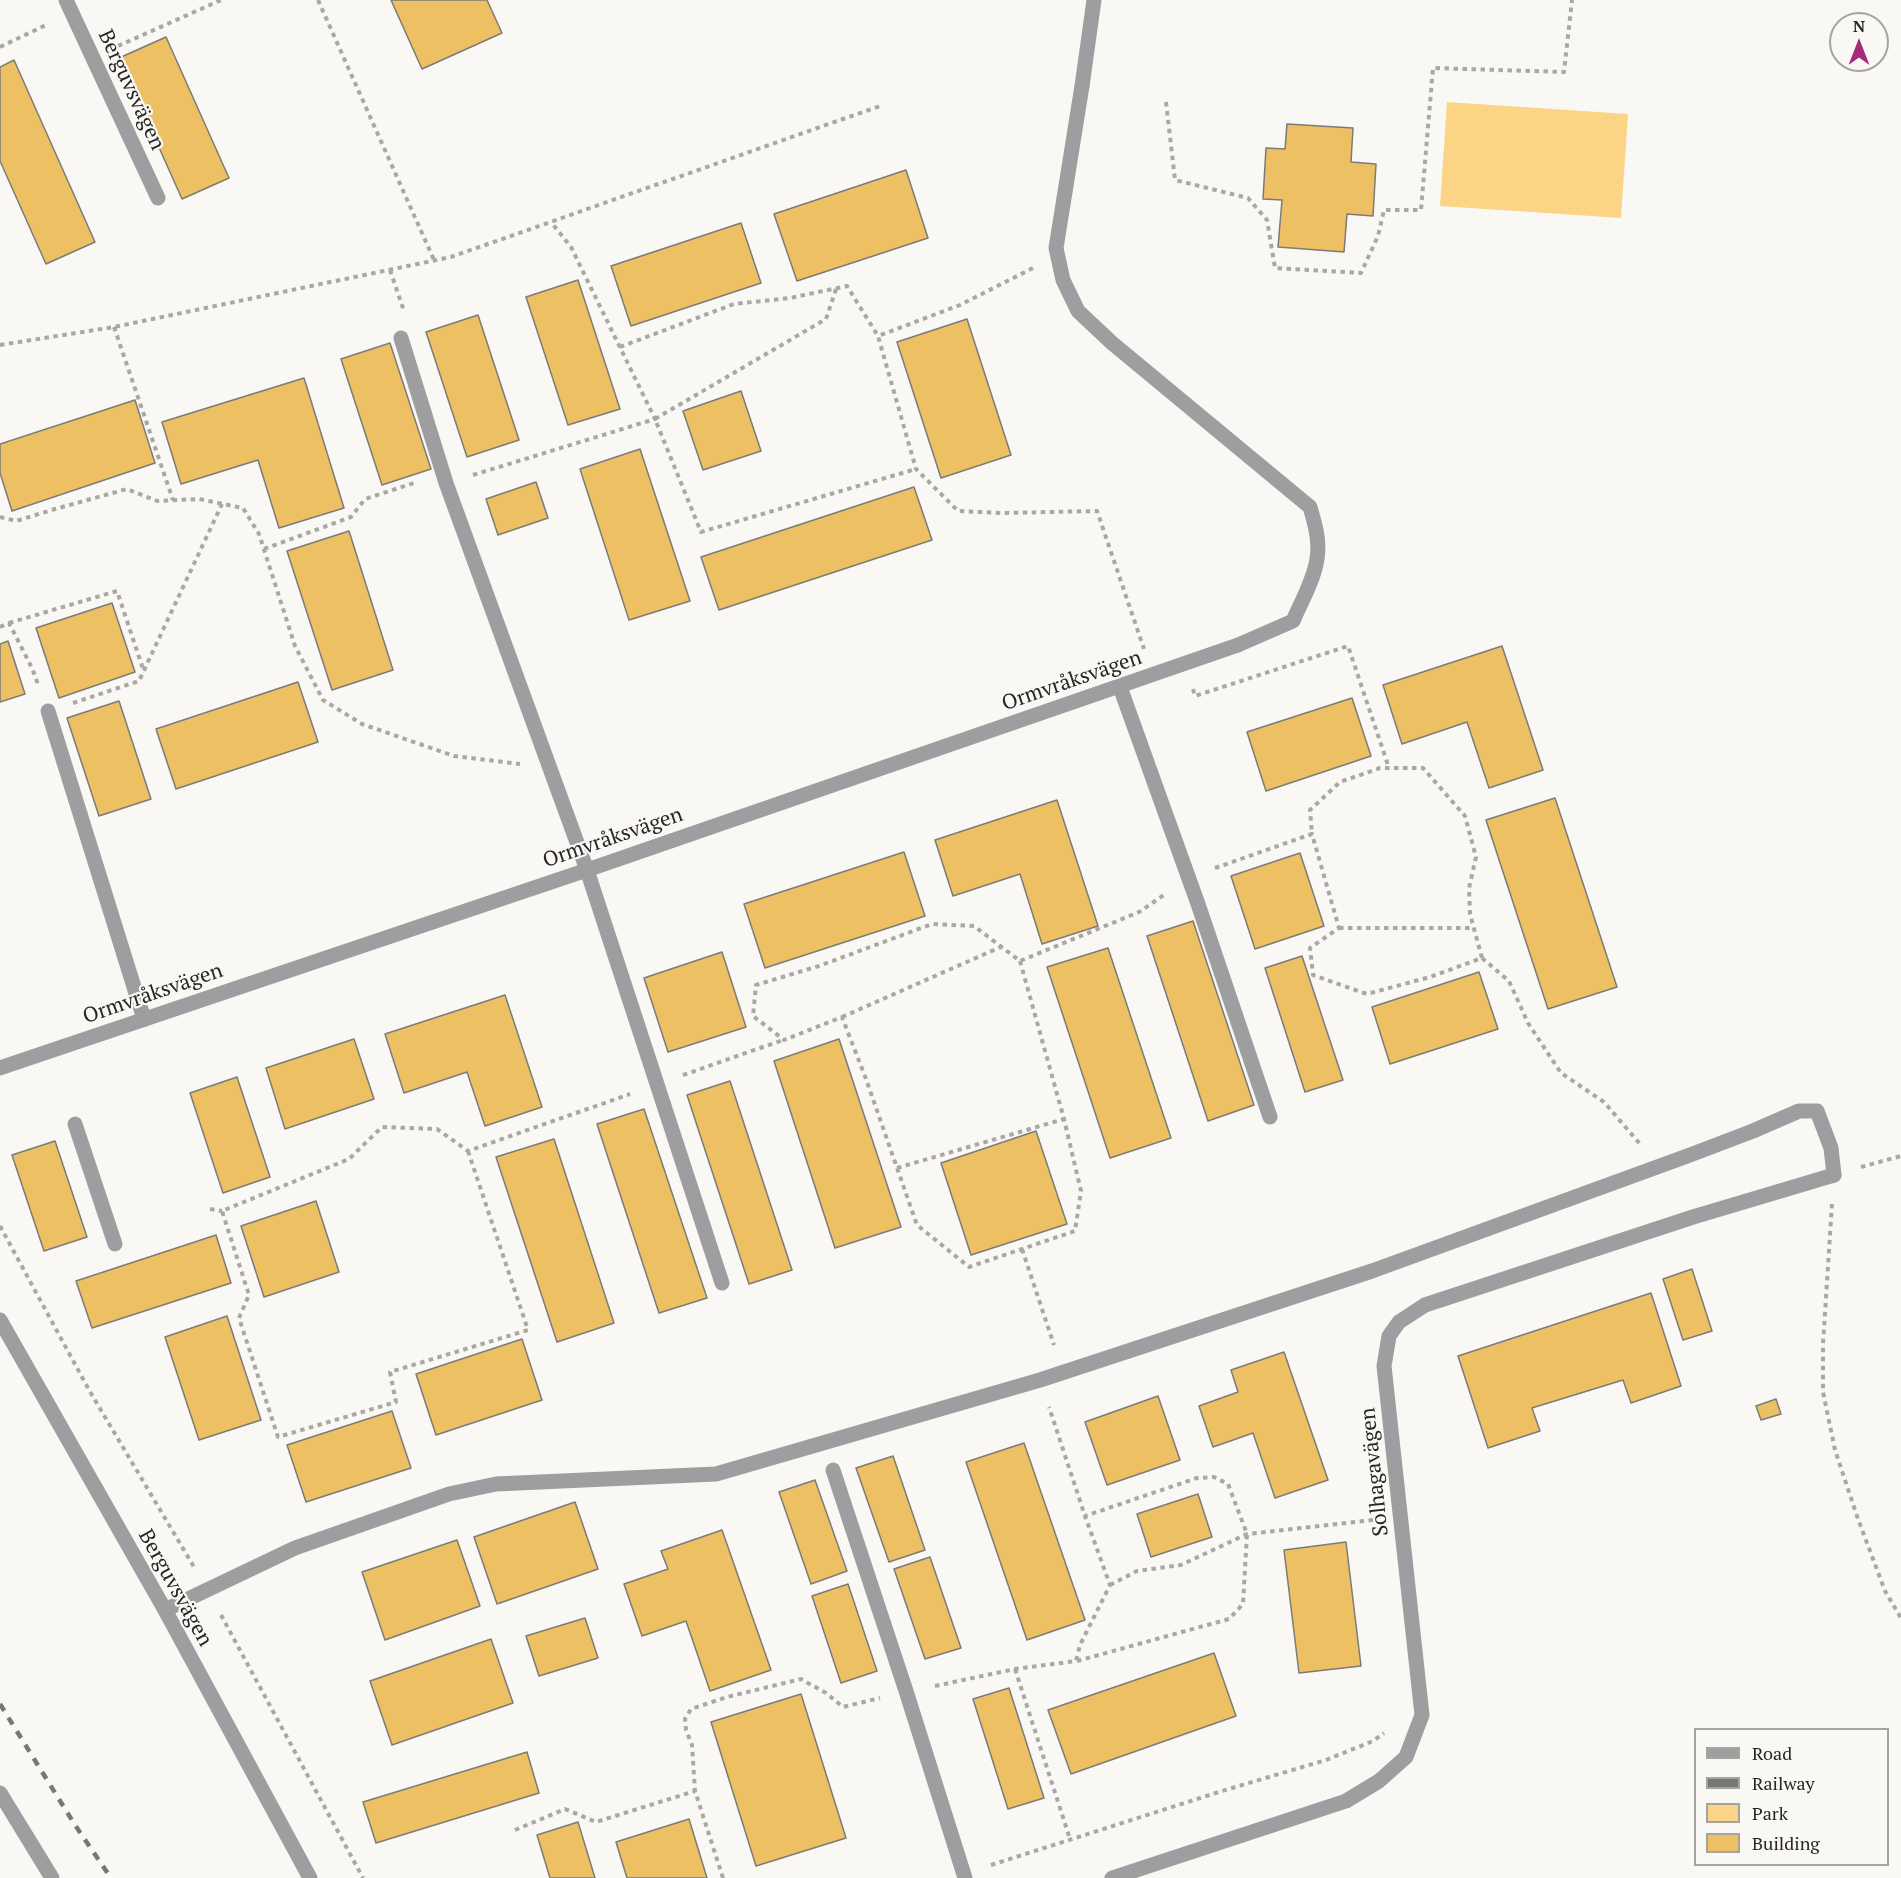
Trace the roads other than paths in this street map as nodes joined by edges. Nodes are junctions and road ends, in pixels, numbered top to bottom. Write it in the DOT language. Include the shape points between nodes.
graph roads {
  1 [pos="1095,0"];
  2 [pos="69,7"];
  3 [pos="158,198"];
  4 [pos="401,338"];
  5 [pos="1120,687"];
  6 [pos="48,711"];
  7 [pos="587,870"];
  8 [pos="144,1019"];
  9 [pos="0,1068"];
  10 [pos="1270,1117"];
  11 [pos="75,1124"];
  12 [pos="115,1244"];
  13 [pos="722,1282"];
  14 [pos="0,1320"];
  15 [pos="833,1470"];
  16 [pos="165,1610"];
  17 [pos="0,1793"];
  18 [pos="964,1876"];
  19 [pos="52,1878"];
  20 [pos="310,1878"];
  21 [pos="1112,1878"];
  1 -- 5 [label="street, Ormvråksvägen" via="1056,248 1063,280 1078,311 1112,344 1310,507 1317,531 1317,559 1293,621"];
  2 -- 3 [label="street, Berguvsvägen"];
  4 -- 7 [label="street" via="445,478"];
  5 -- 7 [label="street, Ormvråksvägen"];
  5 -- 10 [label="street"];
  6 -- 8 [label="street"];
  7 -- 8 [label="street, Ormvråksvägen"];
  7 -- 13 [label="street"];
  8 -- 9 [label="street, Ormvråksvägen"];
  11 -- 12 [label="street"];
  14 -- 16 [label="street, Berguvsvägen"];
  15 -- 18 [label="street"];
  16 -- 20 [label="street, Berguvsvägen"];
  16 -- 21 [label="street, Solhagavägen" via="295,1548 449,1494 496,1484 716,1474 1040,1380 1372,1270 1799,1111 1817,1111 1831,1148 1834,1175 1425,1305 1399,1323 1389,1336 1384,1366 1422,1715 1406,1757 1379,1781 1346,1801"];
  17 -- 19 [label="street"];
}
